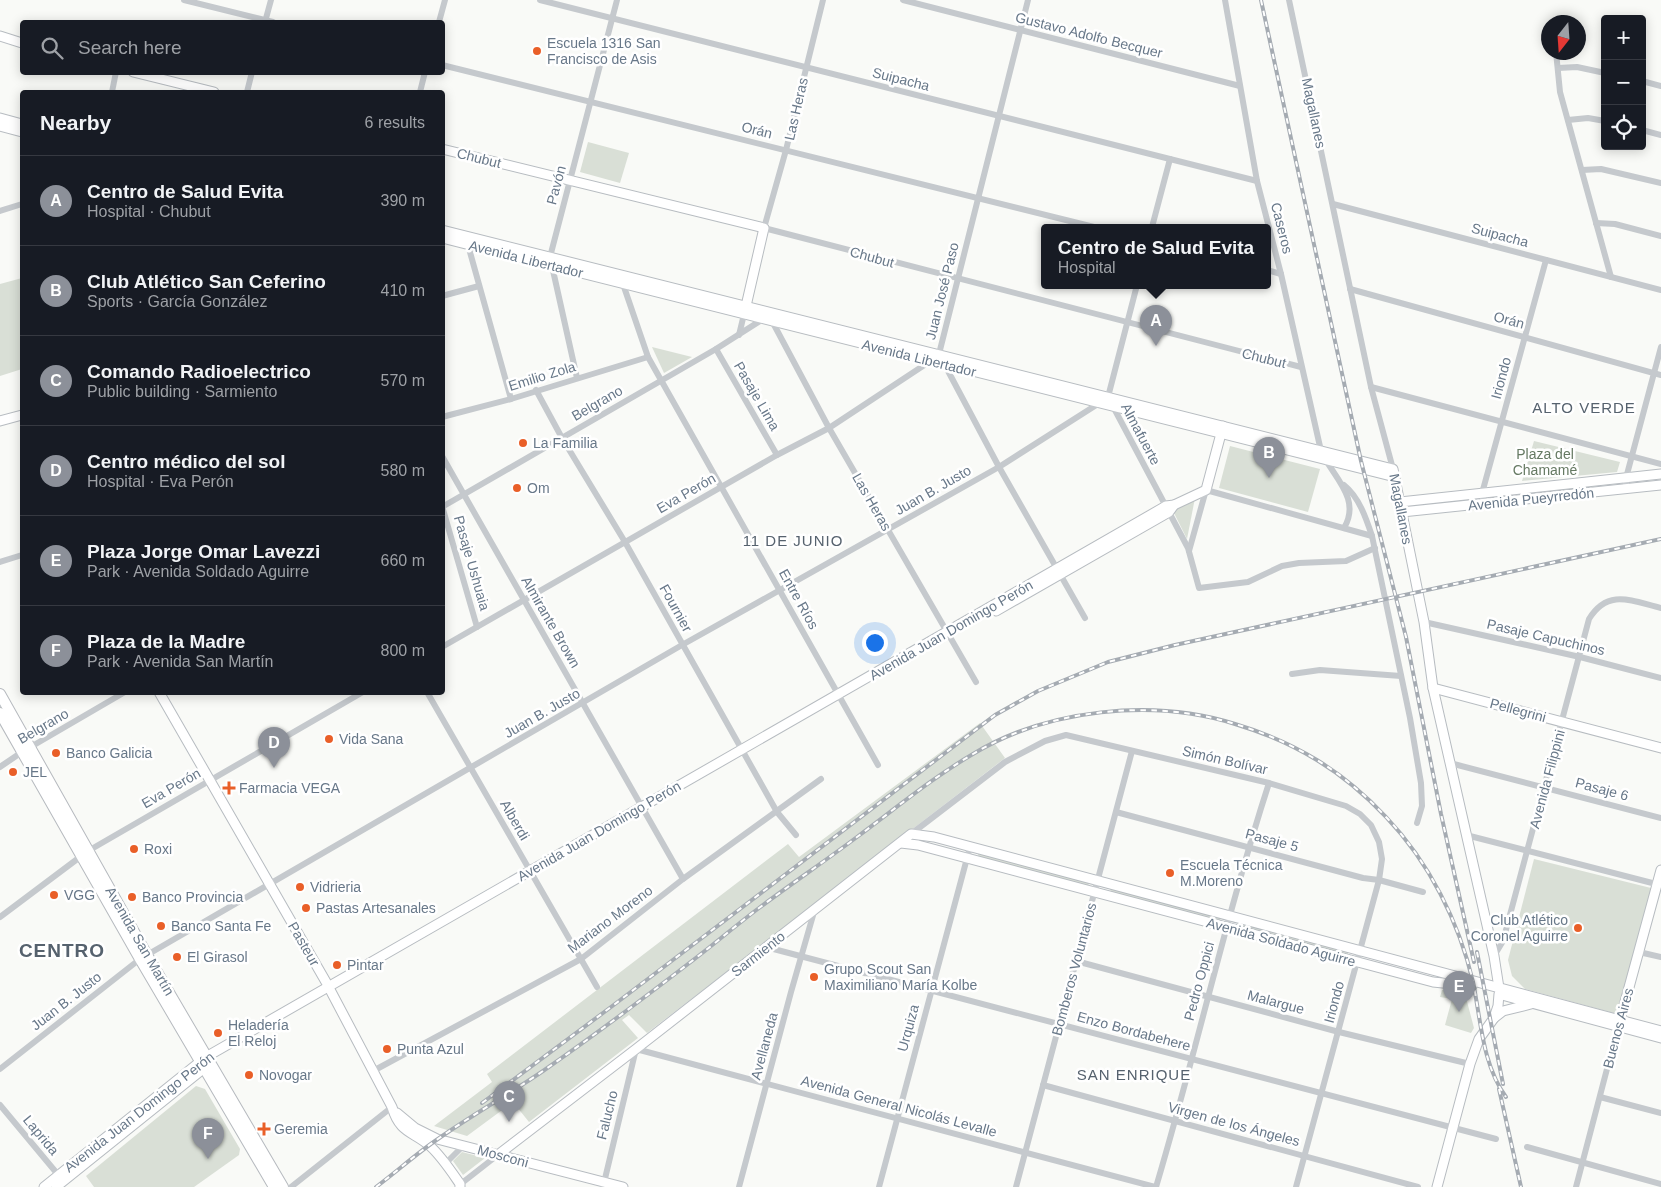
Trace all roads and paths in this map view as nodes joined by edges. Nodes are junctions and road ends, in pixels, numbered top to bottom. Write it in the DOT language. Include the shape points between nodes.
graph roads {
  1 [pos="184,0"];
  2 [pos="271,0"];
  3 [pos="445,0"];
  4 [pos="543,0"];
  5 [pos="617,0"];
  6 [pos="823,0"];
  7 [pos="903,0"];
  8 [pos="1028,0"];
  9 [pos="1225,0"];
  10 [pos="1289,0"];
  11 [pos="612,18"];
  12 [pos="258,20"];
  13 [pos="266,20"];
  14 [pos="440,20"];
  15 [pos="1020,30"];
  16 [pos="0,36"];
  17 [pos="20,42"];
  18 [pos="1557,60"];
  19 [pos="445,66"];
  20 [pos="805,68"];
  21 [pos="1558,68"];
  22 [pos="1601,72"];
  23 [pos="115,75"];
  24 [pos="146,75"];
  25 [pos="251,75"];
  26 [pos="424,75"];
  27 [pos="1646,82"];
  28 [pos="1240,86"];
  29 [pos="1661,86"];
  30 [pos="112,90"];
  31 [pos="206,90"];
  32 [pos="248,90"];
  33 [pos="420,90"];
  34 [pos="591,102"];
  35 [pos="999,115"];
  36 [pos="0,118"];
  37 [pos="1568,120"];
  38 [pos="1601,120"];
  39 [pos="20,123"];
  40 [pos="0,126"];
  41 [pos="20,131"];
  42 [pos="1646,131"];
  43 [pos="1661,135"];
  44 [pos="445,150"];
  45 [pos="786,150"];
  46 [pos="1170,159"];
  47 [pos="1582,170"];
  48 [pos="570,180"];
  49 [pos="1257,181"];
  50 [pos="1661,183"];
  51 [pos="978,198"];
  52 [pos="1333,204"];
  53 [pos="20,205"];
  54 [pos="0,211"];
  55 [pos="1596,223"];
  56 [pos="1082,224"];
  57 [pos="1153,224"];
  58 [pos="1268,224"];
  59 [pos="764,228"];
  60 [pos="445,231"];
  61 [pos="1271,235"];
  62 [pos="1661,236"];
  63 [pos="445,239"];
  64 [pos="468,245"];
  65 [pos="1546,260"];
  66 [pos="551,261"];
  67 [pos="1271,271"];
  68 [pos="1281,274"];
  69 [pos="1611,277"];
  70 [pos="958,279"];
  71 [pos="623,284"];
  72 [pos="480,286"];
  73 [pos="1136,289"];
  74 [pos="1350,289"];
  75 [pos="1661,290"];
  76 [pos="445,295"];
  77 [pos="745,310"];
  78 [pos="767,320"];
  79 [pos="1127,323"];
  80 [pos="739,335"];
  81 [pos="1525,338"];
  82 [pos="1661,346"];
  83 [pos="716,349"];
  84 [pos="939,354"];
  85 [pos="648,358"];
  86 [pos="931,361"];
  87 [pos="944,364"];
  88 [pos="1301,367"];
  89 [pos="1658,374"];
  90 [pos="577,378"];
  91 [pos="661,380"];
  92 [pos="1371,386"];
  93 [pos="536,390"];
  94 [pos="1108,397"];
  95 [pos="511,399"];
  96 [pos="1100,403"];
  97 [pos="1112,406"];
  98 [pos="20,416"];
  99 [pos="445,416"];
  100 [pos="0,421"];
  101 [pos="1502,422"];
  102 [pos="829,428"];
  103 [pos="1222,430"];
  104 [pos="562,438"];
  105 [pos="1321,450"];
  106 [pos="777,455"];
  107 [pos="1633,456"];
  108 [pos="1325,460"];
  109 [pos="445,461"];
  110 [pos="1661,464"];
  111 [pos="999,467"];
  112 [pos="1394,473"];
  113 [pos="1661,474"];
  114 [pos="1626,478"];
  115 [pos="1343,484"];
  116 [pos="1661,485"];
  117 [pos="721,487"];
  118 [pos="1626,489"];
  119 [pos="1206,490"];
  120 [pos="1482,493"];
  121 [pos="464,495"];
  122 [pos="1400,502"];
  123 [pos="1484,504"];
  124 [pos="445,506"];
  125 [pos="1170,508"];
  126 [pos="1402,512"];
  127 [pos="445,514"];
  128 [pos="1344,528"];
  129 [pos="888,530"];
  130 [pos="1372,536"];
  131 [pos="625,542"];
  132 [pos="1375,548"];
  133 [pos="1189,551"];
  134 [pos="20,556"];
  135 [pos="0,562"];
  136 [pos="1059,572"];
  137 [pos="780,591"];
  138 [pos="524,601"];
  139 [pos="1661,608"];
  140 [pos="1085,618"];
  141 [pos="1424,622"];
  142 [pos="477,627"];
  143 [pos="948,635"];
  144 [pos="445,645"];
  145 [pos="682,645"];
  146 [pos="1580,657"];
  147 [pos="1292,674"];
  148 [pos="1401,676"];
  149 [pos="1661,678"];
  150 [pos="976,682"];
  151 [pos="1433,688"];
  152 [pos="0,694"];
  153 [pos="120,695"];
  154 [pos="161,695"];
  155 [pos="358,695"];
  156 [pos="429,695"];
  157 [pos="840,697"];
  158 [pos="583,704"];
  159 [pos="0,713"];
  160 [pos="1562,722"];
  161 [pos="1066,735"];
  162 [pos="1661,748"];
  163 [pos="26,750"];
  164 [pos="1132,751"];
  165 [pos="743,752"];
  166 [pos="1450,763"];
  167 [pos="878,764"];
  168 [pos="0,768"];
  169 [pos="470,768"];
  170 [pos="821,779"];
  171 [pos="210,780"];
  172 [pos="1269,783"];
  173 [pos="1545,787"];
  174 [pos="643,810"];
  175 [pos="777,812"];
  176 [pos="1116,812"];
  177 [pos="1661,818"];
  178 [pos="1417,823"];
  179 [pos="1371,825"];
  180 [pos="911,834"];
  181 [pos="796,835"];
  182 [pos="1466,835"];
  183 [pos="901,843"];
  184 [pos="1248,846"];
  185 [pos="970,847"];
  186 [pos="1528,850"];
  187 [pos="85,853"];
  188 [pos="966,858"];
  189 [pos="1661,870"];
  190 [pos="532,873"];
  191 [pos="683,879"];
  192 [pos="1379,880"];
  193 [pos="1097,881"];
  194 [pos="270,884"];
  195 [pos="1659,885"];
  196 [pos="1094,892"];
  197 [pos="1423,892"];
  198 [pos="814,912"];
  199 [pos="1,915"];
  200 [pos="1229,916"];
  201 [pos="1226,927"];
  202 [pos="766,947"];
  203 [pos="1360,950"];
  204 [pos="1639,952"];
  205 [pos="1494,956"];
  206 [pos="144,957"];
  207 [pos="800,957"];
  208 [pos="1661,958"];
  209 [pos="581,959"];
  210 [pos="1076,961"];
  211 [pos="1357,962"];
  212 [pos="597,987"];
  213 [pos="330,989"];
  214 [pos="931,991"];
  215 [pos="1499,991"];
  216 [pos="1208,996"];
  217 [pos="1532,1004"];
  218 [pos="1494,1018"];
  219 [pos="1059,1024"];
  220 [pos="1619,1024"];
  221 [pos="1661,1031"];
  222 [pos="1339,1032"];
  223 [pos="1661,1038"];
  224 [pos="636,1049"];
  225 [pos="1191,1059"];
  226 [pos="205,1063"];
  227 [pos="1470,1064"];
  228 [pos="0,1069"];
  229 [pos="374,1071"];
  230 [pos="767,1084"];
  231 [pos="1043,1085"];
  232 [pos="1322,1094"];
  233 [pos="1600,1097"];
  234 [pos="0,1105"];
  235 [pos="392,1107"];
  236 [pos="1661,1113"];
  237 [pos="897,1119"];
  238 [pos="1176,1120"];
  239 [pos="1453,1128"];
  240 [pos="1496,1139"];
  241 [pos="464,1145"];
  242 [pos="1527,1147"];
  243 [pos="1025,1152"];
  244 [pos="498,1154"];
  245 [pos="1305,1156"];
  246 [pos="1583,1163"];
  247 [pos="445,1164"];
  248 [pos="61,1178"];
  249 [pos="603,1184"];
  250 [pos="1661,1184"];
  251 [pos="459,1186"];
  252 [pos="44,1187"];
  253 [pos="56,1187"];
  254 [pos="274,1187"];
  255 [pos="283,1187"];
  256 [pos="291,1187"];
  257 [pos="623,1187"];
  258 [pos="739,1187"];
  259 [pos="879,1187"];
  260 [pos="1016,1187"];
  261 [pos="1156,1187"];
  262 [pos="1296,1187"];
  263 [pos="1418,1187"];
  264 [pos="1437,1187"];
  265 [pos="1576,1187"];
  1 -- 12 [label="street"];
  2 -- 13 [label="street"];
  3 -- 14 [label="street"];
  4 -- 11 [label="street, Suipacha"];
  5 -- 11 [label="street, Pavón"];
  6 -- 20 [label="street, Las Heras"];
  7 -- 15 [label="street, Gustavo Adolfo Becquer"];
  8 -- 15 [label="street, Juan José Paso"];
  9 -- 28 [label="street, Caseros"];
  10 -- 52 [label="street, Magallanes"];
  11 -- 20 [label="street, Suipacha"];
  11 -- 34 [label="street, Pavón"];
  15 -- 28 [label="street, Gustavo Adolfo Becquer"];
  15 -- 35 [label="street, Juan José Paso"];
  16 -- 17 [label="main road"];
  18 -- 21 [label="street"];
  19 -- 34 [label="street, Orán"];
  20 -- 35 [label="street, Suipacha"];
  20 -- 45 [label="street, Las Heras"];
  21 -- 22 [label="street" via="1577,67"];
  21 -- 37 [label="street" via="1560,92"];
  23 -- 30 [label="street"];
  24 -- 31 [label="main road"];
  25 -- 32 [label="street"];
  26 -- 33 [label="street"];
  27 -- 29 [label="street"];
  28 -- 49 [label="street, Caseros"];
  34 -- 45 [label="street, Orán"];
  34 -- 48 [label="street, Pavón"];
  35 -- 46 [label="street, Suipacha"];
  35 -- 51 [label="street, Juan José Paso"];
  36 -- 39 [label="main road"];
  37 -- 38 [label="street"];
  37 -- 47 [label="street"];
  40 -- 41 [label="main road"];
  42 -- 43 [label="street"];
  44 -- 48 [label="main road, Chubut"];
  45 -- 51 [label="street, Orán"];
  45 -- 59 [label="street, Las Heras"];
  46 -- 49 [label="street, Suipacha"];
  46 -- 57 [label="street"];
  47 -- 50 [label="street" via="1601,169"];
  47 -- 55 [label="street"];
  48 -- 59 [label="main road, Chubut"];
  48 -- 66 [label="street, Pavón"];
  49 -- 58 [label="street, Caseros"];
  51 -- 56 [label="street, Orán"];
  51 -- 70 [label="street, Juan José Paso"];
  52 -- 65 [label="street, Suipacha"];
  52 -- 74 [label="street, Magallanes"];
  53 -- 54 [label="street"];
  55 -- 62 [label="street" via="1614,224"];
  55 -- 69 [label="street"];
  59 -- 70 [label="street, Chubut"];
  59 -- 77 [label="main road, Las Heras"];
  60 -- 66 [label="main road, Avenida Libertador"];
  61 -- 68 [label="street, Caseros"];
  63 -- 64 [label="main road, Avenida Libertador"];
  64 -- 66 [label="main road, Avenida Libertador"];
  64 -- 72 [label="street"];
  65 -- 69 [label="street, Suipacha"];
  65 -- 81 [label="street, Iriondo"];
  66 -- 71 [label="main road, Avenida Libertador"];
  66 -- 77 [label="main road, Avenida Libertador"];
  66 -- 90 [label="street, Pavón"];
  67 -- 68 [label="street"];
  68 -- 88 [label="street, Caseros"];
  69 -- 75 [label="street, Suipacha"];
  70 -- 79 [label="street, Chubut"];
  70 -- 84 [label="street, Juan José Paso"];
  71 -- 77 [label="main road, Avenida Libertador"];
  71 -- 85 [label="street, Entre Ríos"];
  72 -- 76 [label="street"];
  72 -- 95 [label="street"];
  73 -- 79 [label="street, Almafuerte"];
  74 -- 81 [label="street, Orán"];
  74 -- 92 [label="street, Magallanes"];
  77 -- 78 [label="main road, Avenida Libertador"];
  77 -- 80 [label="street, Las Heras"];
  77 -- 84 [label="main road, Avenida Libertador"];
  78 -- 80 [label="street, Belgrano"];
  78 -- 86 [label="main road, Avenida Libertador"];
  78 -- 102 [label="street, Las Heras"];
  79 -- 88 [label="street, Chubut"];
  79 -- 94 [label="street, Almafuerte"];
  80 -- 83 [label="street, Belgrano"];
  81 -- 89 [label="street, Orán"];
  81 -- 101 [label="street, Iriondo"];
  82 -- 89 [label="street"];
  83 -- 91 [label="street, Belgrano"];
  83 -- 106 [label="street, Pasaje Lima"];
  84 -- 86 [label="street, Eva Perón"];
  84 -- 87 [label="street, Juan José Paso"];
  84 -- 94 [label="main road, Avenida Libertador"];
  85 -- 90 [label="street, Emilio Zola"];
  85 -- 91 [label="street, Entre Ríos"];
  86 -- 87 [label="main road, Avenida Libertador"];
  86 -- 102 [label="street, Eva Perón"];
  87 -- 96 [label="main road, Avenida Libertador"];
  87 -- 111 [label="street, Juan José Paso"];
  88 -- 105 [label="street, Caseros"];
  89 -- 107 [label="street"];
  90 -- 93 [label="street, Emilio Zola"];
  91 -- 104 [label="street, Belgrano"];
  91 -- 117 [label="street, Entre Ríos"];
  92 -- 101 [label="street"];
  92 -- 112 [label="street, Magallanes"];
  93 -- 95 [label="street, Emilio Zola"];
  93 -- 104 [label="street, Fournier"];
  94 -- 96 [label="street, Juan B. Justo"];
  94 -- 97 [label="street, Almafuerte"];
  94 -- 103 [label="main road, Avenida Libertador"];
  95 -- 99 [label="street, Emilio Zola"];
  96 -- 97 [label="main road, Avenida Libertador"];
  96 -- 111 [label="street, Juan B. Justo"];
  97 -- 103 [label="main road, Avenida Libertador"];
  97 -- 125 [label="street, Almafuerte"];
  98 -- 100 [label="main road"];
  101 -- 107 [label="street"];
  101 -- 120 [label="street, Iriondo"];
  102 -- 106 [label="street, Eva Perón"];
  102 -- 129 [label="street, Las Heras"];
  103 -- 105 [label="main road, Avenida Libertador"];
  103 -- 108 [label="main road, Avenida Libertador"];
  103 -- 119 [label="main road"];
  104 -- 121 [label="street, Belgrano"];
  104 -- 131 [label="street, Fournier"];
  105 -- 108 [label="street, Caseros"];
  105 -- 112 [label="main road, Avenida Libertador"];
  106 -- 117 [label="street, Eva Perón"];
  107 -- 110 [label="street"];
  107 -- 114 [label="street"];
  108 -- 112 [label="main road, Avenida Libertador"];
  108 -- 115 [label="street, Caseros"];
  109 -- 121 [label="street, Almirante Brown"];
  111 -- 129 [label="street, Juan B. Justo"];
  111 -- 136 [label="street, Juan José Paso"];
  112 -- 122 [label="main road, Magallanes"];
  113 -- 114 [label="main road, Avenida Pueyrredón"];
  114 -- 118 [label="street"];
  114 -- 120 [label="main road, Avenida Pueyrredón"];
  115 -- 128 [label="street" via="1349,505 1349,520"];
  115 -- 130 [label="street, Caseros" via="1352,492"];
  116 -- 118 [label="main road, Avenida Pueyrredón"];
  117 -- 131 [label="street, Eva Perón"];
  117 -- 137 [label="street, Entre Ríos"];
  118 -- 123 [label="main road, Avenida Pueyrredón"];
  119 -- 125 [label="main road, Avenida Juan Domingo Perón"];
  119 -- 128 [label="street"];
  119 -- 133 [label="street"];
  120 -- 122 [label="main road, Avenida Pueyrredón"];
  120 -- 123 [label="street, Iriondo"];
  121 -- 124 [label="street, Belgrano"];
  121 -- 138 [label="street, Almirante Brown"];
  122 -- 126 [label="main road, Magallanes"];
  123 -- 126 [label="main road, Avenida Pueyrredón"];
  125 -- 133 [label="street, Almafuerte"];
  125 -- 136 [label="main road, Avenida Juan Domingo Perón"];
  126 -- 141 [label="main road, Magallanes"];
  127 -- 142 [label="street, Pasaje Ushuaia"];
  128 -- 130 [label="street"];
  129 -- 137 [label="street, Juan B. Justo"];
  129 -- 143 [label="street, Las Heras"];
  130 -- 132 [label="street, Caseros"];
  131 -- 138 [label="street, Eva Perón"];
  131 -- 145 [label="street, Fournier"];
  132 -- 133 [label="street, Almafuerte" via="1346,561 1282,566 1248,582 1199,588"];
  132 -- 148 [label="street, Caseros"];
  134 -- 135 [label="street"];
  136 -- 140 [label="street, Juan José Paso"];
  136 -- 143 [label="main road, Avenida Juan Domingo Perón"];
  137 -- 145 [label="street, Juan B. Justo"];
  137 -- 157 [label="street, Entre Ríos"];
  138 -- 142 [label="street, Eva Perón"];
  138 -- 158 [label="street, Almirante Brown"];
  139 -- 146 [label="street, Avenida Filippini" via="1624,599 1602,603 1589,619"];
  141 -- 146 [label="street, Pasaje Capuchinos"];
  141 -- 151 [label="main road, Magallanes"];
  142 -- 144 [label="street, Eva Perón"];
  143 -- 150 [label="street, Las Heras"];
  143 -- 157 [label="main road, Avenida Juan Domingo Perón"];
  145 -- 158 [label="street, Juan B. Justo"];
  145 -- 165 [label="street, Fournier"];
  146 -- 149 [label="street, Pasaje Capuchinos"];
  146 -- 160 [label="street, Avenida Filippini"];
  147 -- 148 [label="street" via="1320,670"];
  148 -- 178 [label="street, Caseros" via="1421,783 1422,806"];
  151 -- 160 [label="main road, Pellegrini"];
  151 -- 166 [label="main road, Magallanes"];
  152 -- 163 [label="main road, Avenida San Martín"];
  153 -- 163 [label="street, Belgrano"];
  154 -- 171 [label="main road, Pasteur"];
  155 -- 171 [label="street, Eva Perón"];
  156 -- 169 [label="street, Alberdi"];
  157 -- 165 [label="main road, Avenida Juan Domingo Perón"];
  157 -- 167 [label="street, Entre Ríos"];
  158 -- 169 [label="street, Juan B. Justo"];
  158 -- 174 [label="street, Almirante Brown"];
  159 -- 163 [label="main road, Avenida San Martín"];
  160 -- 162 [label="main road, Pellegrini"];
  160 -- 173 [label="street, Avenida Filippini"];
  161 -- 164 [label="street, Simón Bolívar"];
  161 -- 180 [label="street, Sarmiento" via="1045,741 1005,762"];
  163 -- 168 [label="street, Belgrano"];
  163 -- 187 [label="main road, Avenida San Martín"];
  164 -- 172 [label="street, Simón Bolívar"];
  164 -- 176 [label="street, Bomberos Voluntarios"];
  165 -- 174 [label="main road, Avenida Juan Domingo Perón"];
  165 -- 175 [label="street, Fournier"];
  166 -- 173 [label="street, Pasaje 6"];
  166 -- 182 [label="main road, Magallanes"];
  169 -- 190 [label="street, Alberdi"];
  169 -- 194 [label="street, Juan B. Justo"];
  170 -- 175 [label="street, Mariano Moreno"];
  171 -- 187 [label="street, Eva Perón"];
  171 -- 194 [label="main road, Pasteur"];
  172 -- 179 [label="street, Simón Bolívar" via="1346,806"];
  172 -- 184 [label="street, Pedro Oppici"];
  173 -- 177 [label="street, Pasaje 6"];
  173 -- 186 [label="street, Avenida Filippini"];
  174 -- 190 [label="main road, Avenida Juan Domingo Perón"];
  174 -- 191 [label="street, Almirante Brown"];
  175 -- 181 [label="street, Fournier"];
  175 -- 191 [label="street, Mariano Moreno"];
  176 -- 184 [label="street, Pasaje 5"];
  176 -- 193 [label="street, Bomberos Voluntarios"];
  179 -- 192 [label="street, Iriondo" via="1382,859"];
  180 -- 183 [label="main road, Sarmiento"];
  180 -- 185 [label="main road, Avenida Soldado Aguirre"];
  182 -- 186 [label="street"];
  182 -- 205 [label="main road, Magallanes"];
  183 -- 188 [label="main road, Avenida Soldado Aguirre"];
  183 -- 198 [label="main road, Sarmiento"];
  184 -- 192 [label="street, Pasaje 5"];
  184 -- 200 [label="street, Pedro Oppici"];
  185 -- 188 [label="street, Urquiza"];
  185 -- 193 [label="main road, Avenida Soldado Aguirre"];
  186 -- 195 [label="street"];
  186 -- 205 [label="street, Avenida Filippini" via="1503,941"];
  187 -- 199 [label="street, Eva Perón"];
  187 -- 206 [label="main road, Avenida San Martín"];
  188 -- 196 [label="main road, Avenida Soldado Aguirre"];
  188 -- 214 [label="street, Urquiza"];
  189 -- 195 [label="main road, Buenos Aires"];
  190 -- 209 [label="street, Alberdi"];
  190 -- 213 [label="main road, Avenida Juan Domingo Perón"];
  191 -- 209 [label="street, Mariano Moreno"];
  192 -- 197 [label="street, Pasaje 5"];
  192 -- 203 [label="street, Iriondo"];
  193 -- 196 [label="street, Bomberos Voluntarios"];
  193 -- 200 [label="main road, Avenida Soldado Aguirre"];
  194 -- 206 [label="street, Juan B. Justo"];
  194 -- 213 [label="main road, Pasteur"];
  195 -- 204 [label="main road, Buenos Aires"];
  196 -- 201 [label="main road, Avenida Soldado Aguirre"];
  196 -- 210 [label="street, Bomberos Voluntarios"];
  198 -- 202 [label="main road, Sarmiento"];
  198 -- 207 [label="street, Avellaneda"];
  200 -- 201 [label="street, Pedro Oppici"];
  200 -- 203 [label="main road, Avenida Soldado Aguirre"];
  201 -- 211 [label="main road, Avenida Soldado Aguirre"];
  201 -- 216 [label="street, Pedro Oppici"];
  202 -- 207 [label="street, Enzo Bordabehere"];
  202 -- 224 [label="main road, Sarmiento"];
  203 -- 211 [label="street, Iriondo"];
  203 -- 215 [label="main road, Avenida Soldado Aguirre"];
  204 -- 208 [label="street"];
  204 -- 220 [label="main road, Buenos Aires"];
  205 -- 215 [label="main road, Magallanes"];
  206 -- 226 [label="main road, Avenida San Martín"];
  206 -- 228 [label="street, Juan B. Justo"];
  207 -- 214 [label="street, Enzo Bordabehere"];
  207 -- 230 [label="street, Avellaneda"];
  209 -- 212 [label="street, Alberdi"];
  209 -- 229 [label="street, Mariano Moreno"];
  210 -- 216 [label="street, Malargue"];
  210 -- 219 [label="street, Bomberos Voluntarios"];
  211 -- 215 [label="main road, Avenida Soldado Aguirre" via="1433,982"];
  211 -- 222 [label="street, Iriondo"];
  213 -- 226 [label="main road, Avenida Juan Domingo Perón"];
  213 -- 229 [label="main road, Pasteur"];
  214 -- 219 [label="street, Enzo Bordabehere"];
  214 -- 237 [label="street, Urquiza"];
  215 -- 217 [label="main road, Avenida Soldado Aguirre"];
  215 -- 218 [label="main road, Magallanes"];
  215 -- 220 [label="main road, Avenida Soldado Aguirre"];
  216 -- 222 [label="street, Malargue"];
  216 -- 225 [label="street, Pedro Oppici"];
  217 -- 218 [label="main road" via="1503,1011"];
  217 -- 220 [label="main road, Avenida Soldado Aguirre"];
  218 -- 227 [label="main road" via="1479,1039"];
  219 -- 225 [label="street, Enzo Bordabehere"];
  219 -- 231 [label="street, Bomberos Voluntarios"];
  220 -- 221 [label="main road, Avenida Soldado Aguirre"];
  220 -- 223 [label="main road, Avenida Soldado Aguirre"];
  220 -- 233 [label="street, Buenos Aires"];
  222 -- 227 [label="street, Malargue"];
  222 -- 232 [label="street, Iriondo"];
  224 -- 230 [label="street, Avenida General Nicolás Levalle"];
  224 -- 244 [label="main road, Sarmiento"];
  224 -- 249 [label="street, Falucho"];
  225 -- 232 [label="street, Enzo Bordabehere"];
  225 -- 238 [label="street, Pedro Oppici"];
  226 -- 248 [label="main road, Avenida Juan Domingo Perón"];
  226 -- 254 [label="main road, Avenida San Martín"];
  226 -- 255 [label="main road, Avenida San Martín"];
  227 -- 239 [label="main road"];
  229 -- 235 [label="main road, Pasteur"];
  230 -- 237 [label="street, Avenida General Nicolás Levalle"];
  230 -- 258 [label="street, Avellaneda"];
  231 -- 238 [label="street, Virgen de los Ángeles"];
  231 -- 243 [label="street, Bomberos Voluntarios"];
  232 -- 239 [label="street, Enzo Bordabehere"];
  232 -- 245 [label="street, Iriondo"];
  233 -- 236 [label="street"];
  233 -- 246 [label="street, Buenos Aires"];
  234 -- 248 [label="street, Laprida"];
  235 -- 241 [label="main road, Mosconi" via="415,1128 432,1137"];
  235 -- 247 [label="main road, Pasteur" via="396,1119 407,1131 429,1146"];
  235 -- 256 [label="street"];
  237 -- 243 [label="street, Avenida General Nicolás Levalle"];
  237 -- 259 [label="street, Urquiza"];
  238 -- 245 [label="street, Virgen de los Ángeles"];
  238 -- 261 [label="street, Pedro Oppici"];
  239 -- 240 [label="street, Enzo Bordabehere"];
  239 -- 264 [label="main road"];
  241 -- 244 [label="main road, Mosconi"];
  241 -- 247 [label="street"];
  242 -- 246 [label="street"];
  243 -- 260 [label="street, Bomberos Voluntarios"];
  243 -- 261 [label="street, Avenida General Nicolás Levalle"];
  244 -- 249 [label="main road, Mosconi"];
  244 -- 251 [label="street, Sarmiento"];
  245 -- 262 [label="street, Iriondo"];
  245 -- 263 [label="street, Virgen de los Ángeles"];
  246 -- 250 [label="street"];
  246 -- 265 [label="street, Buenos Aires"];
  247 -- 251 [label="main road, Pasteur"];
  248 -- 252 [label="main road, Avenida Juan Domingo Perón"];
  248 -- 253 [label="main road, Avenida Juan Domingo Perón"];
  249 -- 257 [label="main road, Mosconi"];
}
